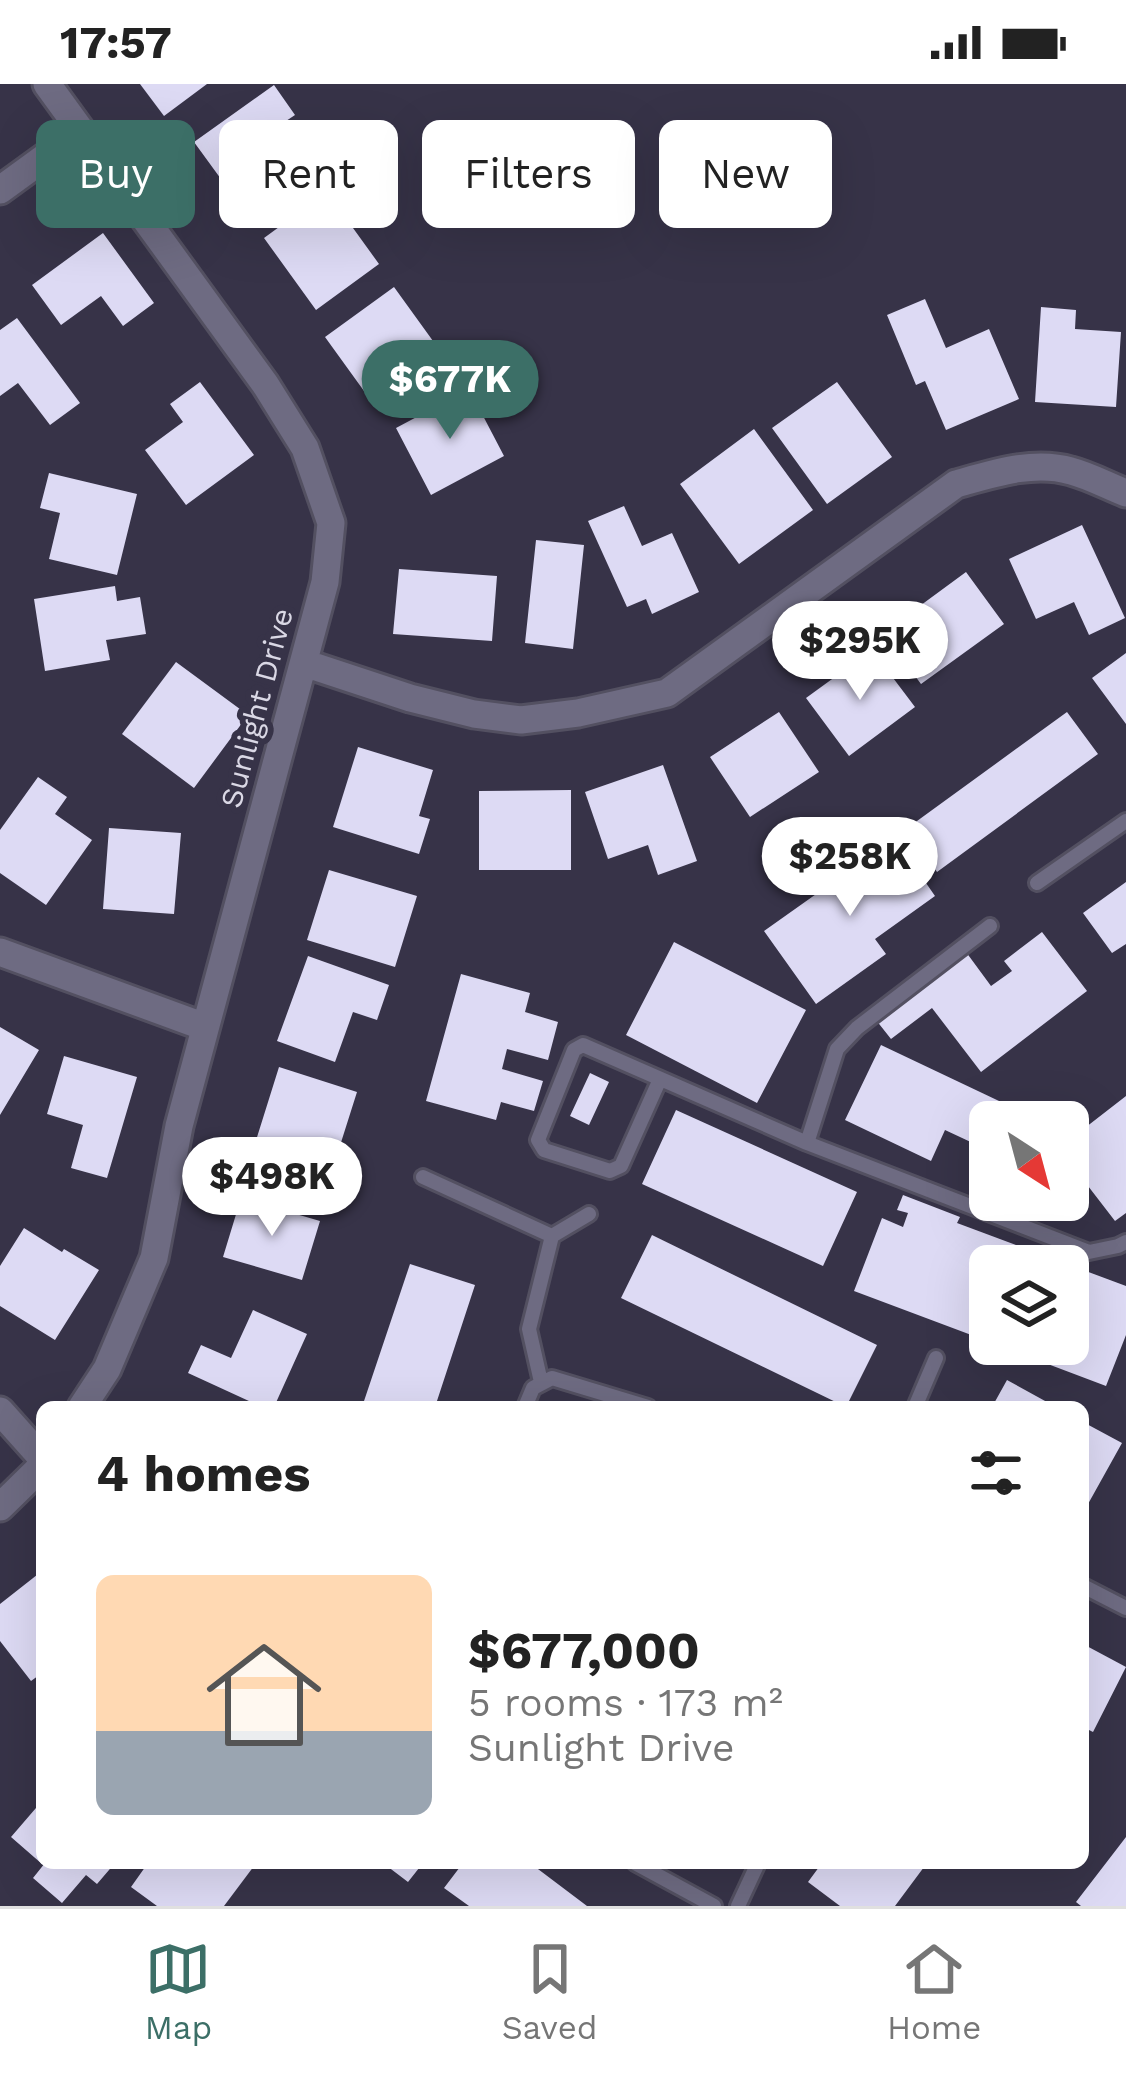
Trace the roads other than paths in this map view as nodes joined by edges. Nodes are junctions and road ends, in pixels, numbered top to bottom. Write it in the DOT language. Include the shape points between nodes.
graph roads {
  1 [pos="46,84"];
  2 [pos="73,120"];
  3 [pos="36,164"];
  4 [pos="0,190"];
  5 [pos="152,228"];
  6 [pos="1126,493"];
  7 [pos="304,663"];
  8 [pos="1126,820"];
  9 [pos="1036,883"];
  10 [pos="990,926"];
  11 [pos="0,952"];
  12 [pos="205,1027"];
  13 [pos="661,1079"];
  14 [pos="807,1143"];
  15 [pos="423,1178"];
  16 [pos="589,1214"];
  17 [pos="552,1236"];
  18 [pos="1126,1242"];
  19 [pos="936,1358"];
  20 [pos="541,1382"];
  21 [pos="86,1401"];
  22 [pos="528,1401"];
  23 [pos="628,1401"];
  24 [pos="918,1401"];
  25 [pos="0,1411"];
  26 [pos="36,1455"];
  27 [pos="36,1468"];
  28 [pos="0,1507"];
  29 [pos="1089,1589"];
  30 [pos="1126,1608"];
  31 [pos="646,1869"];
  32 [pos="755,1869"];
  33 [pos="714,1906"];
  34 [pos="738,1906"];
  1 -- 2 [label="street, Sunlight Drive"];
  3 -- 4 [label="street"];
  5 -- 7 [label="street, Sunlight Drive" via="265,384 304,448 332,523"];
  6 -- 7 [label="street" via="1042,467 956,484 668,693 578,713 521,720 474,714"];
  7 -- 12 [label="street, Sunlight Drive"];
  8 -- 9 [label="lane"];
  10 -- 14 [label="lane" via="836,1049"];
  11 -- 12 [label="street"];
  12 -- 21 [label="street, Sunlight Drive" via="154,1258"];
  13 -- 13 [label="lane" via="583,1045 538,1140 544,1150 610,1171 622,1166"];
  13 -- 14 [label="lane"];
  14 -- 18 [label="lane" via="1089,1252"];
  15 -- 17 [label="lane"];
  16 -- 17 [label="lane"];
  17 -- 20 [label="lane" via="529,1329"];
  19 -- 24 [label="lane"];
  20 -- 22 [label="lane"];
  20 -- 23 [label="lane" via="552,1378"];
  25 -- 26 [label="street"];
  27 -- 28 [label="street"];
  29 -- 30 [label="lane"];
  31 -- 33 [label="lane"];
  32 -- 34 [label="lane"];
}
